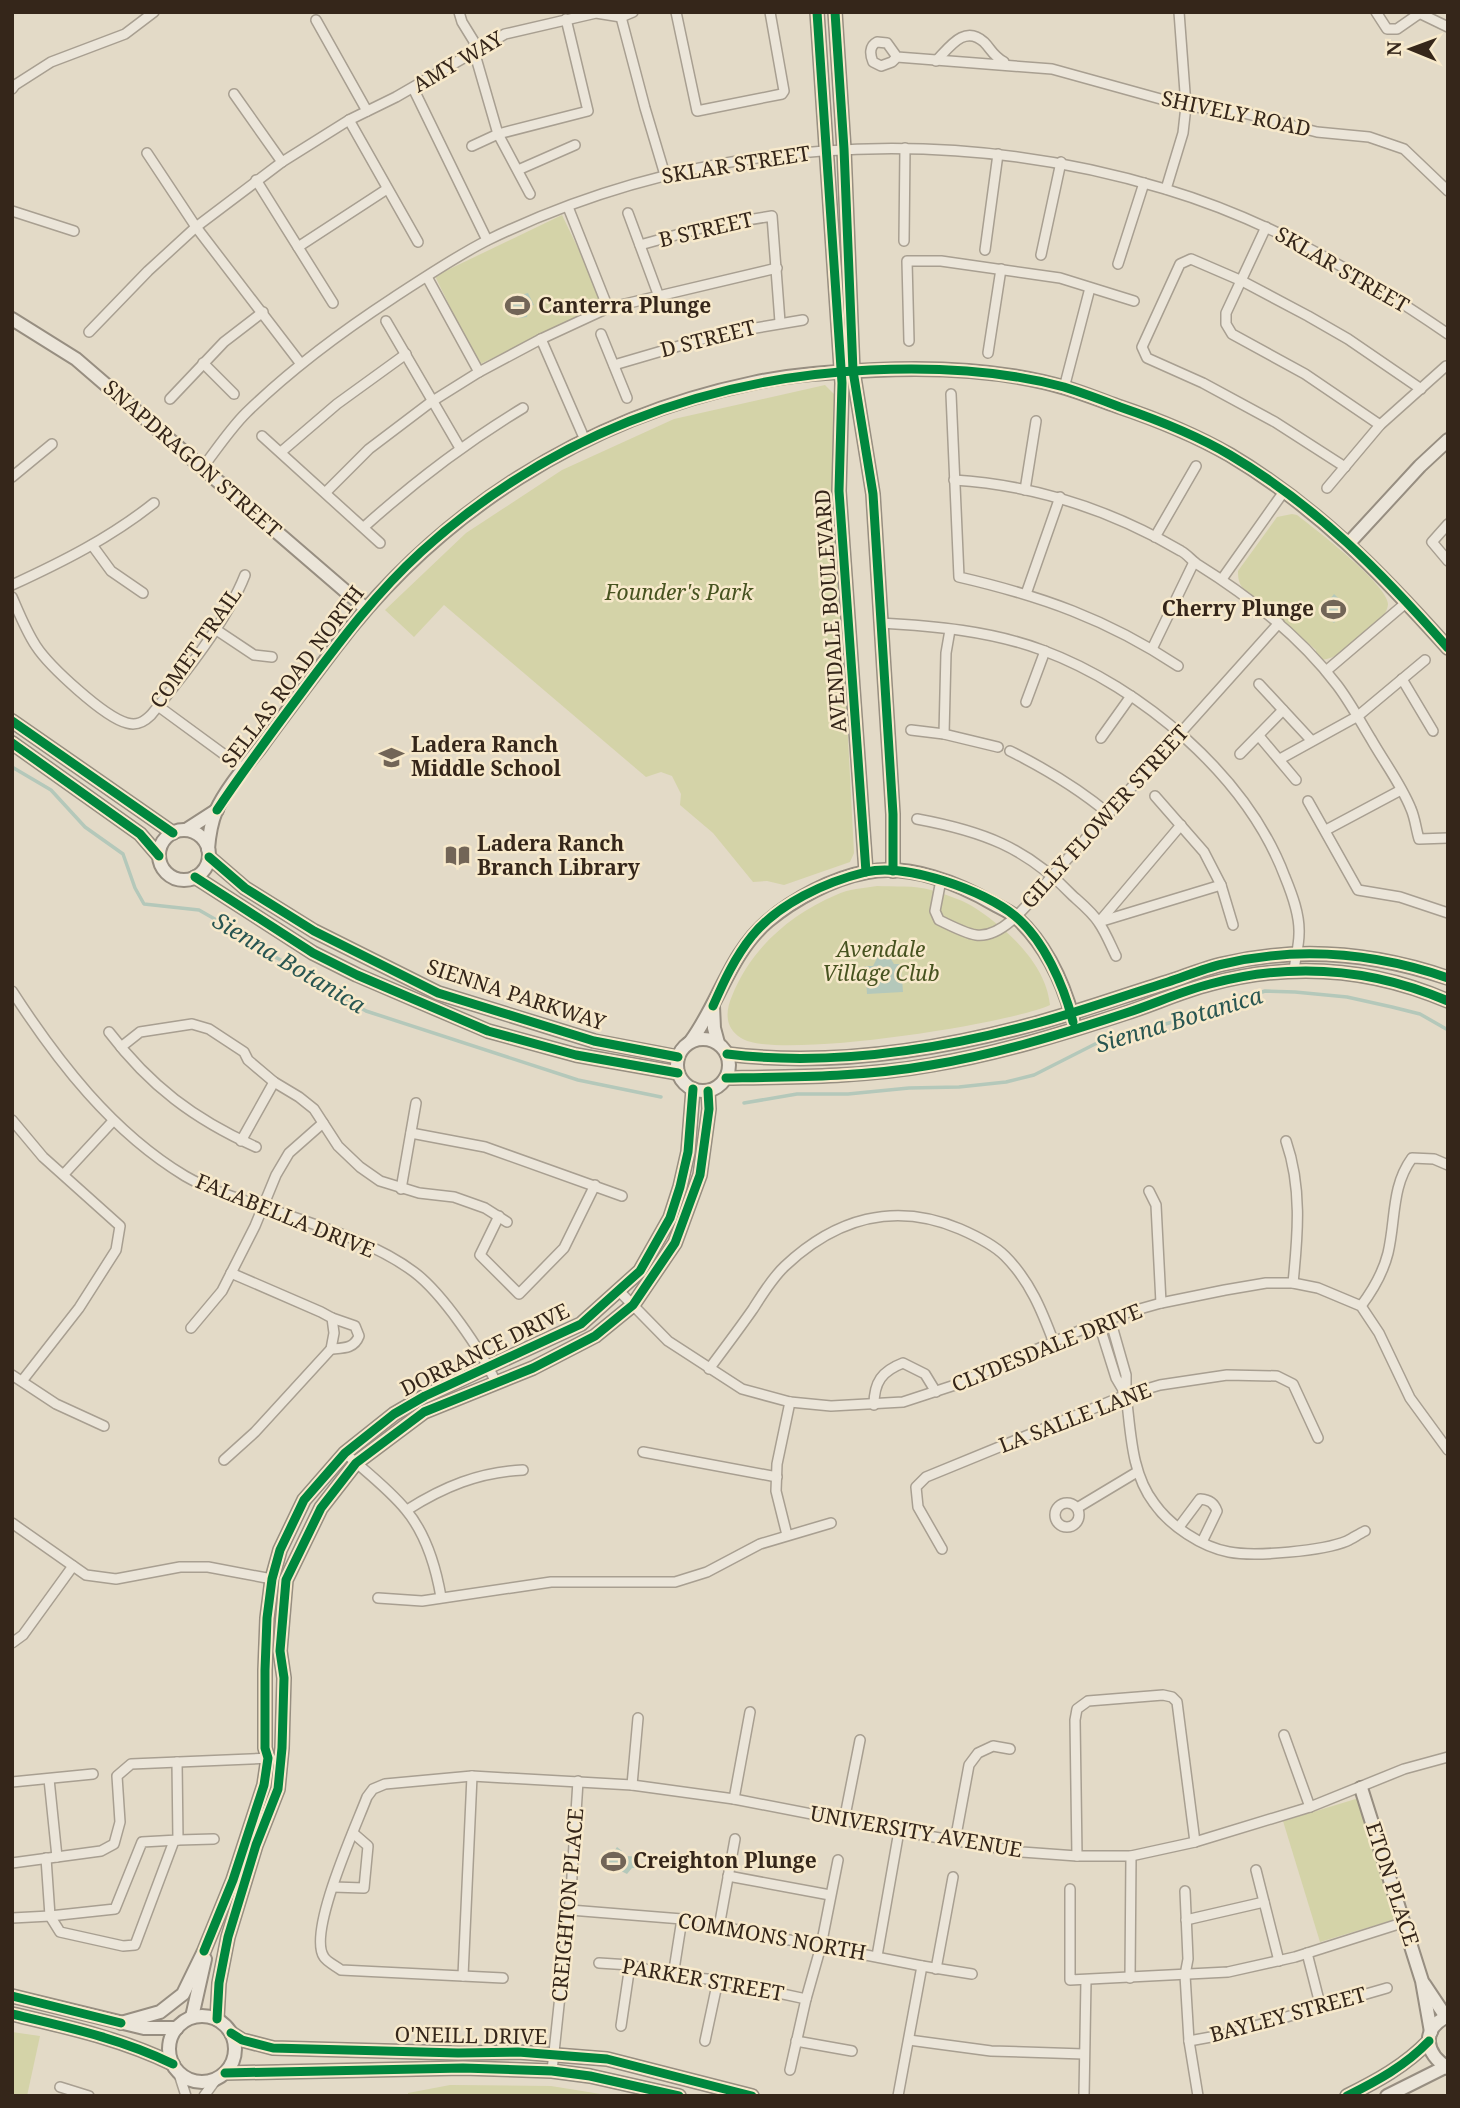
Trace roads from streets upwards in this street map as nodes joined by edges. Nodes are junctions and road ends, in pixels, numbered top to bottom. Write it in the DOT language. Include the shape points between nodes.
graph roads {
  1 [pos="154,12"];
  2 [pos="459,12"];
  3 [pos="633,12"];
  4 [pos="676,12"];
  5 [pos="770,12"];
  6 [pos="817,12"];
  7 [pos="835,12"];
  8 [pos="1179,12"];
  9 [pos="1376,12"];
  10 [pos="1418,13"];
  11 [pos="621,17"];
  12 [pos="566,19"];
  13 [pos="316,20"];
  14 [pos="1448,27"];
  15 [pos="476,50"];
  16 [pos="897,58"];
  17 [pos="936,61"];
  18 [pos="1009,64"];
  19 [pos="13,85"];
  20 [pos="413,88"];
  21 [pos="234,94"];
  22 [pos="1186,106"];
  23 [pos="367,111"];
  24 [pos="349,120"];
  25 [pos="498,134"];
  26 [pos="575,145"];
  27 [pos="472,146"];
  28 [pos="905,148"];
  29 [pos="844,149"];
  30 [pos="825,151"];
  31 [pos="147,153"];
  32 [pos="998,154"];
  33 [pos="282,162"];
  34 [pos="1061,162"];
  35 [pos="518,170"];
  36 [pos="665,175"];
  37 [pos="256,180"];
  38 [pos="1144,183"];
  39 [pos="387,188"];
  40 [pos="1166,189"];
  41 [pos="1448,191"];
  42 [pos="530,194"];
  43 [pos="568,207"];
  44 [pos="12,211"];
  45 [pos="628,213"];
  46 [pos="196,227"];
  47 [pos="1266,227"];
  48 [pos="74,231"];
  49 [pos="487,240"];
  50 [pos="904,241"];
  51 [pos="418,242"];
  52 [pos="640,245"];
  53 [pos="298,247"];
  54 [pos="985,250"];
  55 [pos="1041,256"];
  56 [pos="1118,264"];
  57 [pos="777,268"];
  58 [pos="1001,269"];
  59 [pos="427,276"];
  60 [pos="1242,281"];
  61 [pos="1090,288"];
  62 [pos="659,294"];
  63 [pos="1134,301"];
  64 [pos="333,303"];
  65 [pos="608,308"];
  66 [pos="263,312"];
  67 [pos="12,319"];
  68 [pos="803,320"];
  69 [pos="386,321"];
  70 [pos="780,322"];
  71 [pos="89,332"];
  72 [pos="601,334"];
  73 [pos="1448,334"];
  74 [pos="541,339"];
  75 [pos="909,341"];
  76 [pos="988,353"];
  77 [pos="406,354"];
  78 [pos="203,363"];
  79 [pos="301,364"];
  80 [pos="614,365"];
  81 [pos="1446,366"];
  82 [pos="847,371"];
  83 [pos="479,372"];
  84 [pos="1064,387"];
  85 [pos="1421,389"];
  86 [pos="234,394"];
  87 [pos="951,394"];
  88 [pos="627,398"];
  89 [pos="170,399"];
  90 [pos="431,402"];
  91 [pos="523,408"];
  92 [pos="1036,421"];
  93 [pos="1380,425"];
  94 [pos="262,436"];
  95 [pos="585,440"];
  96 [pos="1448,440"];
  97 [pos="52,444"];
  98 [pos="460,448"];
  99 [pos="281,452"];
  100 [pos="1196,466"];
  101 [pos="202,467"];
  102 [pos="1345,467"];
  103 [pos="12,477"];
  104 [pos="954,480"];
  105 [pos="1327,488"];
  106 [pos="1025,490"];
  107 [pos="1285,490"];
  108 [pos="326,492"];
  109 [pos="1060,497"];
  110 [pos="154,503"];
  111 [pos="1448,524"];
  112 [pos="364,527"];
  113 [pos="1155,537"];
  114 [pos="380,543"];
  115 [pos="1349,543"];
  116 [pos="92,545"];
  117 [pos="1448,561"];
  118 [pos="1194,562"];
  119 [pos="245,575"];
  120 [pos="1222,579"];
  121 [pos="12,585"];
  122 [pos="142,593"];
  123 [pos="1026,594"];
  124 [pos="12,597"];
  125 [pos="1407,602"];
  126 [pos="365,608"];
  127 [pos="1279,623"];
  128 [pos="880,624"];
  129 [pos="215,629"];
  130 [pos="950,629"];
  131 [pos="1448,648"];
  132 [pos="1152,649"];
  133 [pos="1045,651"];
  134 [pos="272,657"];
  135 [pos="1425,660"];
  136 [pos="1178,666"];
  137 [pos="1326,671"];
  138 [pos="1402,679"];
  139 [pos="1259,684"];
  140 [pos="1131,696"];
  141 [pos="1026,702"];
  142 [pos="158,706"];
  143 [pos="1283,710"];
  144 [pos="1358,716"];
  145 [pos="12,721"];
  146 [pos="911,730"];
  147 [pos="1433,731"];
  148 [pos="944,734"];
  149 [pos="1181,734"];
  150 [pos="1259,736"];
  151 [pos="1101,737"];
  152 [pos="1311,740"];
  153 [pos="12,743"];
  154 [pos="998,747"];
  155 [pos="1010,751"];
  156 [pos="1240,754"];
  157 [pos="1279,759"];
  158 [pos="244,769"];
  159 [pos="1296,780"];
  160 [pos="1401,790"];
  161 [pos="1155,796"];
  162 [pos="1308,801"];
  163 [pos="217,810"];
  164 [pos="1109,814"];
  165 [pos="917,819"];
  166 [pos="1181,825"];
  167 [pos="1326,830"];
  168 [pos="179,831"];
  169 [pos="1448,838"];
  170 [pos="208,853"];
  171 [pos="159,856"];
  172 [pos="893,871"];
  173 [pos="866,872"];
  174 [pos="1053,875"];
  175 [pos="195,877"];
  176 [pos="940,880"];
  177 [pos="1221,885"];
  178 [pos="1448,913"];
  179 [pos="1015,916"];
  180 [pos="1099,922"];
  181 [pos="1233,925"];
  182 [pos="1296,954"];
  183 [pos="1116,956"];
  184 [pos="1294,971"];
  185 [pos="1448,978"];
  186 [pos="12,991"];
  187 [pos="1448,1001"];
  188 [pos="713,1006"];
  189 [pos="1071,1012"];
  190 [pos="1075,1030"];
  191 [pos="109,1032"];
  192 [pos="691,1041"];
  193 [pos="718,1043"];
  194 [pos="121,1047"];
  195 [pos="727,1054"];
  196 [pos="678,1057"];
  197 [pos="262,1072"];
  198 [pos="678,1073"];
  199 [pos="249,1077"];
  200 [pos="726,1078"];
  201 [pos="274,1082"];
  202 [pos="692,1089"];
  203 [pos="708,1091"];
  204 [pos="416,1103"];
  205 [pos="12,1120"];
  206 [pos="113,1121"];
  207 [pos="323,1123"];
  208 [pos="411,1133"];
  209 [pos="241,1141"];
  210 [pos="1286,1141"];
  211 [pos="256,1147"];
  212 [pos="1448,1165"];
  213 [pos="64,1174"];
  214 [pos="594,1185"];
  215 [pos="401,1189"];
  216 [pos="1149,1191"];
  217 [pos="622,1196"];
  218 [pos="263,1206"];
  219 [pos="231,1273"];
  220 [pos="1293,1283"];
  221 [pos="619,1291"];
  222 [pos="1161,1303"];
  223 [pos="632,1305"];
  224 [pos="1361,1306"];
  225 [pos="332,1318"];
  226 [pos="1110,1319"];
  227 [pos="1099,1324"];
  228 [pos="191,1328"];
  229 [pos="1054,1343"];
  230 [pos="331,1349"];
  231 [pos="489,1367"];
  232 [pos="709,1369"];
  233 [pos="12,1374"];
  234 [pos="22,1381"];
  235 [pos="496,1383"];
  236 [pos="936,1392"];
  237 [pos="1126,1395"];
  238 [pos="790,1402"];
  239 [pos="874,1405"];
  240 [pos="104,1426"];
  241 [pos="1318,1438"];
  242 [pos="1448,1450"];
  243 [pos="643,1452"];
  244 [pos="345,1453"];
  245 [pos="224,1460"];
  246 [pos="356,1463"];
  247 [pos="523,1470"];
  248 [pos="1138,1472"];
  249 [pos="776,1477"];
  250 [pos="1077,1508"];
  251 [pos="407,1510"];
  252 [pos="831,1522"];
  253 [pos="12,1523"];
  254 [pos="1179,1527"];
  255 [pos="1366,1531"];
  256 [pos="787,1535"];
  257 [pos="1202,1542"];
  258 [pos="942,1549"];
  259 [pos="73,1566"];
  260 [pos="272,1579"];
  261 [pos="286,1580"];
  262 [pos="441,1597"];
  263 [pos="378,1598"];
  264 [pos="12,1643"];
  265 [pos="750,1712"];
  266 [pos="638,1717"];
  267 [pos="1284,1735"];
  268 [pos="860,1740"];
  269 [pos="1010,1749"];
  270 [pos="1448,1757"];
  271 [pos="275,1758"];
  272 [pos="177,1762"];
  273 [pos="93,1774"];
  274 [pos="472,1776"];
  275 [pos="49,1779"];
  276 [pos="578,1781"];
  277 [pos="12,1782"];
  278 [pos="632,1785"];
  279 [pos="1361,1788"];
  280 [pos="734,1799"];
  281 [pos="1310,1807"];
  282 [pos="844,1821"];
  283 [pos="899,1831"];
  284 [pos="353,1833"];
  285 [pos="214,1839"];
  286 [pos="736,1839"];
  287 [pos="176,1840"];
  288 [pos="955,1841"];
  289 [pos="1195,1842"];
  290 [pos="1077,1856"];
  291 [pos="57,1857"];
  292 [pos="1131,1857"];
  293 [pos="46,1858"];
  294 [pos="838,1860"];
  295 [pos="12,1863"];
  296 [pos="1256,1870"];
  297 [pos="728,1876"];
  298 [pos="953,1877"];
  299 [pos="333,1887"];
  300 [pos="1070,1889"];
  301 [pos="1185,1891"];
  302 [pos="831,1895"];
  303 [pos="1264,1902"];
  304 [pos="570,1910"];
  305 [pos="50,1916"];
  306 [pos="12,1918"];
  307 [pos="682,1919"];
  308 [pos="1186,1920"];
  309 [pos="1405,1922"];
  310 [pos="719,1927"];
  311 [pos="821,1946"];
  312 [pos="204,1951"];
  313 [pos="1307,1953"];
  314 [pos="877,1956"];
  315 [pos="1279,1961"];
  316 [pos="599,1964"];
  317 [pos="630,1965"];
  318 [pos="922,1966"];
  319 [pos="936,1969"];
  320 [pos="972,1974"];
  321 [pos="1185,1975"];
  322 [pos="463,1976"];
  323 [pos="673,1976"];
  324 [pos="503,1978"];
  325 [pos="1130,1978"];
  326 [pos="1086,1979"];
  327 [pos="718,1980"];
  328 [pos="1422,1981"];
  329 [pos="1387,1988"];
  330 [pos="12,1996"];
  331 [pos="806,1999"];
  332 [pos="1321,2008"];
  333 [pos="12,2014"];
  334 [pos="1447,2016"];
  335 [pos="192,2017"];
  336 [pos="217,2019"];
  337 [pos="121,2022"];
  338 [pos="621,2026"];
  339 [pos="177,2028"];
  340 [pos="231,2034"];
  341 [pos="1430,2036"];
  342 [pos="909,2040"];
  343 [pos="705,2041"];
  344 [pos="796,2041"];
  345 [pos="1189,2041"];
  346 [pos="852,2050"];
  347 [pos="554,2054"];
  348 [pos="1084,2054"];
  349 [pos="1446,2067"];
  350 [pos="176,2069"];
  351 [pos="790,2070"];
  352 [pos="552,2071"];
  353 [pos="221,2076"];
  354 [pos="60,2087"];
  355 [pos="89,2096"];
  356 [pos="186,2096"];
  357 [pos="204,2096"];
  358 [pos="679,2096"];
  359 [pos="752,2096"];
  360 [pos="898,2096"];
  361 [pos="1084,2096"];
  362 [pos="1198,2096"];
  363 [pos="1347,2096"];
  364 [pos="1387,2096"];
  1 -- 19 [label="street" via="124,34 51,62"];
  2 -- 15 [label="street"];
  3 -- 11 [label="street, AMY WAY"];
  4 -- 5 [label="street" via="697,111 782,94"];
  6 -- 30 [label="street, AVENDALE BOULEVARD"];
  7 -- 29 [label="street, AVENDALE BOULEVARD"];
  8 -- 22 [label="street"];
  9 -- 10 [label="street" via="1387,29 1397,29"];
  10 -- 14 [label="street"];
  11 -- 12 [label="street, AMY WAY" via="596,13"];
  11 -- 36 [label="street"];
  12 -- 15 [label="street, AMY WAY" via="505,34"];
  12 -- 25 [label="street" via="588,111"];
  13 -- 23 [label="street"];
  15 -- 20 [label="street, AMY WAY"];
  15 -- 25 [label="street"];
  16 -- 17 [label="street, SHIVELY ROAD"];
  17 -- 18 [label="street, SHIVELY ROAD"];
  17 -- 18 [label="street" via="963,36 973,35"];
  18 -- 22 [label="street, SHIVELY ROAD" via="1052,69"];
  20 -- 23 [label="street, AMY WAY"];
  20 -- 49 [label="street"];
  21 -- 33 [label="street"];
  22 -- 40 [label="street"];
  22 -- 41 [label="street, SHIVELY ROAD" via="1240,112 1317,132 1369,136 1404,149"];
  23 -- 24 [label="street, AMY WAY"];
  24 -- 33 [label="street, AMY WAY"];
  24 -- 39 [label="street"];
  25 -- 27 [label="street"];
  25 -- 35 [label="street"];
  26 -- 35 [label="street"];
  28 -- 29 [label="street, SKLAR STREET"];
  28 -- 32 [label="street, SKLAR STREET"];
  28 -- 50 [label="street"];
  29 -- 30 [label="street, SKLAR STREET"];
  29 -- 82 [label="street, AVENDALE BOULEVARD"];
  30 -- 36 [label="street, SKLAR STREET"];
  30 -- 82 [label="street, AVENDALE BOULEVARD"];
  31 -- 46 [label="street"];
  32 -- 34 [label="street, SKLAR STREET"];
  32 -- 54 [label="street"];
  33 -- 37 [label="street, AMY WAY"];
  34 -- 38 [label="street, SKLAR STREET"];
  34 -- 55 [label="street"];
  35 -- 42 [label="street"];
  36 -- 43 [label="street, SKLAR STREET"];
  37 -- 46 [label="street, AMY WAY"];
  37 -- 53 [label="street"];
  38 -- 40 [label="street, SKLAR STREET"];
  38 -- 56 [label="street"];
  39 -- 51 [label="street"];
  39 -- 53 [label="street"];
  40 -- 47 [label="street, SKLAR STREET"];
  43 -- 49 [label="street, SKLAR STREET"];
  43 -- 65 [label="street"];
  44 -- 48 [label="street"];
  45 -- 52 [label="street"];
  46 -- 66 [label="street"];
  46 -- 71 [label="street, AMY WAY"];
  47 -- 60 [label="street"];
  47 -- 73 [label="street, SKLAR STREET" via="1309,246"];
  49 -- 59 [label="street, SKLAR STREET"];
  52 -- 57 [label="street, B STREET" via="705,227 772,216"];
  52 -- 62 [label="street"];
  53 -- 64 [label="street"];
  57 -- 62 [label="street"];
  57 -- 70 [label="street"];
  58 -- 61 [label="street" via="1060,278"];
  58 -- 75 [label="street" via="907,261"];
  58 -- 76 [label="street"];
  59 -- 79 [label="street, SKLAR STREET"];
  59 -- 83 [label="street"];
  60 -- 85 [label="street" via="1348,339"];
  60 -- 93 [label="street" via="1226,313 1232,334 1306,374"];
  60 -- 102 [label="street" via="1191,259 1180,264 1142,348 1147,358 1276,422"];
  61 -- 63 [label="street"];
  61 -- 84 [label="street"];
  62 -- 65 [label="street"];
  65 -- 74 [label="street"];
  66 -- 78 [label="street"];
  66 -- 79 [label="street"];
  67 -- 101 [label="street, SNAPDRAGON STREET" via="76,359"];
  68 -- 70 [label="street, D STREET"];
  69 -- 77 [label="street"];
  70 -- 80 [label="street, D STREET"];
  72 -- 80 [label="street"];
  74 -- 83 [label="street"];
  74 -- 95 [label="street"];
  77 -- 90 [label="street"];
  77 -- 99 [label="street"];
  78 -- 86 [label="street"];
  78 -- 89 [label="street"];
  79 -- 101 [label="street, SKLAR STREET" via="244,415"];
  80 -- 88 [label="street"];
  81 -- 85 [label="street"];
  82 -- 84 [label="street, SELLAS ROAD NORTH" via="952,370"];
  82 -- 95 [label="street, SELLAS ROAD NORTH" via="783,377 718,391 629,420"];
  82 -- 128 [label="street, AVENDALE BOULEVARD" via="873,495"];
  82 -- 173 [label="street, AVENDALE BOULEVARD" via="839,491"];
  83 -- 90 [label="street"];
  84 -- 107 [label="street, SELLAS ROAD NORTH" via="1177,428"];
  85 -- 93 [label="street"];
  87 -- 104 [label="street"];
  90 -- 98 [label="street"];
  90 -- 108 [label="street" via="369,450"];
  91 -- 98 [label="street"];
  92 -- 106 [label="street"];
  93 -- 102 [label="street"];
  94 -- 99 [label="street"];
  95 -- 126 [label="street, SELLAS ROAD NORTH" via="464,516"];
  96 -- 115 [label="street"];
  97 -- 103 [label="street"];
  98 -- 112 [label="street"];
  99 -- 108 [label="street"];
  100 -- 113 [label="street"];
  101 -- 126 [label="street, SNAPDRAGON STREET"];
  102 -- 105 [label="street"];
  104 -- 106 [label="street"];
  104 -- 123 [label="street" via="959,577"];
  106 -- 109 [label="street"];
  107 -- 115 [label="street, SELLAS ROAD NORTH"];
  107 -- 120 [label="street"];
  108 -- 112 [label="street"];
  109 -- 113 [label="street"];
  109 -- 123 [label="street"];
  110 -- 116 [label="street"];
  111 -- 117 [label="street" via="1432,542"];
  112 -- 114 [label="street"];
  113 -- 118 [label="street"];
  115 -- 125 [label="street, SELLAS ROAD NORTH"];
  116 -- 121 [label="street"];
  116 -- 122 [label="street" via="111,571"];
  118 -- 120 [label="street"];
  118 -- 132 [label="street"];
  119 -- 129 [label="street, COMET TRAIL"];
  120 -- 127 [label="street"];
  123 -- 132 [label="street" via="1077,611"];
  124 -- 142 [label="street, COMET TRAIL" via="36,646 63,676 105,710 136,724"];
  125 -- 131 [label="street, SELLAS ROAD NORTH"];
  125 -- 137 [label="street"];
  126 -- 158 [label="street, SELLAS ROAD NORTH"];
  127 -- 137 [label="street"];
  127 -- 149 [label="street, GILLY FLOWER STREET"];
  128 -- 130 [label="street"];
  128 -- 172 [label="street, AVENDALE BOULEVARD"];
  129 -- 134 [label="street" via="254,655"];
  129 -- 142 [label="street, COMET TRAIL"];
  130 -- 133 [label="street"];
  130 -- 148 [label="street"];
  132 -- 136 [label="street"];
  133 -- 140 [label="street"];
  133 -- 141 [label="street"];
  135 -- 138 [label="street"];
  137 -- 144 [label="street"];
  138 -- 144 [label="street"];
  138 -- 147 [label="street"];
  139 -- 143 [label="street"];
  140 -- 149 [label="street"];
  140 -- 151 [label="street"];
  142 -- 158 [label="street"];
  143 -- 150 [label="street"];
  143 -- 152 [label="street"];
  144 -- 152 [label="street"];
  144 -- 160 [label="street"];
  145 -- 168 [label="street, SIENNA PARKWAY"];
  146 -- 148 [label="street"];
  148 -- 154 [label="street"];
  149 -- 164 [label="street, GILLY FLOWER STREET"];
  149 -- 182 [label="street" via="1229,783 1277,856 1294,900 1299,932"];
  150 -- 156 [label="street"];
  150 -- 157 [label="street"];
  152 -- 157 [label="street"];
  153 -- 171 [label="street, SIENNA PARKWAY" via="140,834"];
  155 -- 164 [label="street" via="1062,779"];
  157 -- 159 [label="street"];
  158 -- 163 [label="street, SELLAS ROAD NORTH"];
  160 -- 167 [label="street"];
  160 -- 169 [label="street" via="1419,839"];
  161 -- 166 [label="street"];
  162 -- 167 [label="street"];
  163 -- 168 [label="street, SELLAS ROAD NORTH"];
  163 -- 170 [label="street, SELLAS ROAD NORTH"];
  164 -- 174 [label="street, GILLY FLOWER STREET"];
  165 -- 174 [label="street" via="986,835"];
  166 -- 177 [label="street" via="1204,852"];
  166 -- 180 [label="street"];
  167 -- 178 [label="street" via="1358,890 1401,897"];
  168 -- 170 [label="street, SIENNA PARKWAY" via="198,835"];
  168 -- 171 [label="street" via="162,842"];
  170 -- 175 [label="street" via="206,865"];
  170 -- 196 [label="street, SIENNA PARKWAY" via="245,888 314,931 438,993 594,1041"];
  171 -- 175 [label="street, SIENNA PARKWAY" via="171,876"];
  172 -- 173 [label="street"];
  172 -- 176 [label="street"];
  173 -- 188 [label="street" via="796,900 767,922 739,954"];
  174 -- 179 [label="street, GILLY FLOWER STREET"];
  174 -- 180 [label="street"];
  175 -- 198 [label="street, SIENNA PARKWAY" via="313,953 488,1031 576,1055"];
  176 -- 179 [label="street" via="959,885"];
  176 -- 179 [label="street, GILLY FLOWER STREET" via="936,911 939,920 949,925 976,935 991,934"];
  177 -- 180 [label="street"];
  177 -- 181 [label="street"];
  179 -- 189 [label="street" via="1051,962"];
  180 -- 183 [label="street"];
  182 -- 184 [label="street"];
  182 -- 185 [label="street" via="1363,956"];
  182 -- 189 [label="street" via="1222,964"];
  184 -- 187 [label="street" via="1376,977"];
  184 -- 190 [label="street" via="1250,974 1207,985"];
  186 -- 206 [label="street, FALABELLA DRIVE"];
  188 -- 192 [label="street"];
  188 -- 193 [label="street"];
  189 -- 190 [label="street"];
  189 -- 195 [label="street" via="943,1045 864,1055 783,1059"];
  190 -- 200 [label="street" via="931,1065 825,1076"];
  191 -- 194 [label="street"];
  192 -- 193 [label="street"];
  192 -- 196 [label="street"];
  193 -- 195 [label="street"];
  194 -- 197 [label="street" via="139,1032 192,1024 209,1029 244,1052"];
  194 -- 209 [label="street" via="179,1105"];
  195 -- 200 [label="street"];
  196 -- 198 [label="street"];
  197 -- 199 [label="street"];
  197 -- 201 [label="street"];
  198 -- 202 [label="street"];
  200 -- 203 [label="street"];
  201 -- 207 [label="street" via="307,1103"];
  201 -- 209 [label="street"];
  202 -- 203 [label="street"];
  202 -- 221 [label="street, DORRANCE DRIVE" via="688,1152 670,1218 640,1271"];
  203 -- 223 [label="street, DORRANCE DRIVE" via="700,1175 675,1243"];
  204 -- 208 [label="street"];
  205 -- 213 [label="street"];
  206 -- 213 [label="street"];
  206 -- 218 [label="street, FALABELLA DRIVE" via="153,1156 188,1178"];
  207 -- 215 [label="street" via="360,1167"];
  207 -- 218 [label="street" via="289,1153"];
  208 -- 214 [label="street" via="485,1147"];
  208 -- 215 [label="street"];
  209 -- 211 [label="street"];
  210 -- 220 [label="street" via="1294,1164 1299,1227"];
  212 -- 224 [label="street" via="1412,1157 1403,1170 1388,1253 1375,1288"];
  213 -- 234 [label="street" via="120,1226 116,1250 79,1308"];
  214 -- 215 [label="street" via="564,1248 519,1294 480,1255 503,1219 454,1198"];
  214 -- 217 [label="street"];
  216 -- 222 [label="street" via="1156,1205"];
  218 -- 219 [label="street"];
  218 -- 231 [label="street, FALABELLA DRIVE" via="368,1246 415,1273 453,1313"];
  219 -- 225 [label="street"];
  219 -- 228 [label="street"];
  220 -- 222 [label="street, CLYDESDALE DRIVE" via="1266,1283"];
  220 -- 224 [label="street, CLYDESDALE DRIVE"];
  221 -- 223 [label="street, CLYDESDALE DRIVE"];
  221 -- 231 [label="street, DORRANCE DRIVE" via="581,1325"];
  222 -- 226 [label="street, CLYDESDALE DRIVE"];
  223 -- 232 [label="street, CLYDESDALE DRIVE" via="668,1340"];
  223 -- 235 [label="street, DORRANCE DRIVE" via="595,1336"];
  224 -- 242 [label="street" via="1410,1398"];
  225 -- 230 [label="street"];
  225 -- 230 [label="street" via="350,1322 359,1336 348,1347"];
  226 -- 227 [label="street, CLYDESDALE DRIVE"];
  226 -- 237 [label="street" via="1126,1376"];
  227 -- 229 [label="street, CLYDESDALE DRIVE"];
  227 -- 237 [label="street"];
  229 -- 232 [label="street" via="1038,1301 1004,1255 981,1238 948,1224 890,1214 831,1231 783,1267"];
  229 -- 236 [label="street, CLYDESDALE DRIVE"];
  230 -- 245 [label="street"];
  231 -- 235 [label="street, FALABELLA DRIVE"];
  231 -- 244 [label="street, DORRANCE DRIVE" via="394,1414"];
  232 -- 238 [label="street, CLYDESDALE DRIVE" via="742,1389"];
  233 -- 234 [label="street"];
  234 -- 240 [label="street" via="56,1404"];
  235 -- 246 [label="street, DORRANCE DRIVE" via="424,1412"];
  236 -- 239 [label="street, CLYDESDALE DRIVE"];
  236 -- 239 [label="street, CLYDESDALE DRIVE" via="926,1374 903,1363 881,1376 874,1389"];
  237 -- 241 [label="street, LA SALLE LANE" via="1227,1375 1277,1376 1293,1384"];
  237 -- 248 [label="street"];
  237 -- 258 [label="street, LA SALLE LANE" via="926,1477 916,1487 918,1507"];
  238 -- 239 [label="street, CLYDESDALE DRIVE"];
  238 -- 249 [label="street"];
  243 -- 249 [label="street"];
  244 -- 246 [label="street"];
  244 -- 260 [label="street, DORRANCE DRIVE" via="304,1500"];
  246 -- 251 [label="street"];
  246 -- 261 [label="street, DORRANCE DRIVE" via="321,1508"];
  247 -- 251 [label="street" via="499,1471 450,1485"];
  248 -- 250 [label="street"];
  248 -- 254 [label="street" via="1152,1502"];
  249 -- 256 [label="street"];
  251 -- 262 [label="street" via="437,1571"];
  252 -- 256 [label="street"];
  253 -- 259 [label="street"];
  254 -- 257 [label="street"];
  254 -- 257 [label="street" via="1193,1506 1207,1499 1217,1511"];
  255 -- 257 [label="street" via="1332,1546 1253,1553 1230,1552"];
  256 -- 262 [label="street" via="675,1582 551,1582"];
  259 -- 260 [label="street" via="86,1575 116,1579 180,1567 208,1567"];
  259 -- 264 [label="street" via="23,1635"];
  260 -- 261 [label="street"];
  260 -- 271 [label="street, DORRANCE DRIVE" via="265,1748"];
  261 -- 271 [label="street, DORRANCE DRIVE" via="280,1651 284,1678"];
  262 -- 263 [label="street" via="422,1601"];
  265 -- 280 [label="street"];
  266 -- 278 [label="street"];
  267 -- 281 [label="street"];
  268 -- 282 [label="street"];
  269 -- 288 [label="street" via="993,1746 978,1753 969,1765"];
  270 -- 279 [label="street, UNIVERSITY AVENUE"];
  271 -- 272 [label="street"];
  271 -- 312 [label="street, DORRANCE DRIVE"];
  271 -- 336 [label="street, DORRANCE DRIVE" via="278,1789 228,1937"];
  272 -- 287 [label="street"];
  272 -- 291 [label="street" via="131,1764 117,1776 120,1822 114,1844 101,1851"];
  273 -- 275 [label="street"];
  274 -- 276 [label="street, UNIVERSITY AVENUE"];
  274 -- 284 [label="street, UNIVERSITY AVENUE" via="385,1784 367,1797"];
  274 -- 322 [label="street"];
  275 -- 277 [label="street"];
  275 -- 291 [label="street"];
  276 -- 278 [label="street, UNIVERSITY AVENUE"];
  276 -- 304 [label="street, CREIGHTON PLACE"];
  278 -- 280 [label="street, UNIVERSITY AVENUE"];
  279 -- 281 [label="street, UNIVERSITY AVENUE"];
  279 -- 309 [label="street, ETON PLACE"];
  280 -- 282 [label="street, UNIVERSITY AVENUE"];
  281 -- 289 [label="street, UNIVERSITY AVENUE"];
  282 -- 283 [label="street, UNIVERSITY AVENUE"];
  283 -- 288 [label="street, UNIVERSITY AVENUE"];
  283 -- 314 [label="street"];
  284 -- 299 [label="street"];
  284 -- 299 [label="street" via="368,1846 364,1888"];
  285 -- 287 [label="street"];
  286 -- 297 [label="street"];
  287 -- 305 [label="street" via="142,1842 115,1909"];
  287 -- 305 [label="street" via="135,1945 60,1931"];
  288 -- 290 [label="street, UNIVERSITY AVENUE"];
  289 -- 290 [label="street" via="1177,1702 1163,1695 1088,1701 1077,1709 1075,1720"];
  289 -- 292 [label="street, UNIVERSITY AVENUE"];
  290 -- 292 [label="street, UNIVERSITY AVENUE"];
  291 -- 293 [label="street"];
  292 -- 325 [label="street"];
  293 -- 295 [label="street"];
  293 -- 305 [label="street"];
  294 -- 302 [label="street"];
  296 -- 303 [label="street"];
  297 -- 302 [label="street"];
  297 -- 310 [label="street"];
  298 -- 319 [label="street"];
  299 -- 322 [label="street" via="319,1942 324,1957 341,1970"];
  300 -- 326 [label="street" via="1070,1980"];
  301 -- 308 [label="street"];
  302 -- 311 [label="street"];
  303 -- 308 [label="street"];
  303 -- 315 [label="street"];
  304 -- 307 [label="street, COMMONS NORTH"];
  304 -- 347 [label="street, CREIGHTON PLACE"];
  305 -- 306 [label="street"];
  307 -- 310 [label="street, COMMONS NORTH"];
  307 -- 323 [label="street"];
  308 -- 321 [label="street"];
  309 -- 313 [label="street"];
  309 -- 328 [label="street, ETON PLACE"];
  310 -- 311 [label="street, COMMONS NORTH"];
  311 -- 314 [label="street, COMMONS NORTH"];
  311 -- 331 [label="street"];
  312 -- 335 [label="street, DORRANCE DRIVE"];
  312 -- 337 [label="street" via="183,1994 160,2012"];
  313 -- 315 [label="street"];
  313 -- 332 [label="street"];
  314 -- 318 [label="street, COMMONS NORTH"];
  315 -- 321 [label="street"];
  316 -- 317 [label="street, PARKER STREET"];
  317 -- 323 [label="street, PARKER STREET"];
  317 -- 338 [label="street"];
  318 -- 319 [label="street, COMMONS NORTH"];
  318 -- 342 [label="street"];
  319 -- 320 [label="street, COMMONS NORTH"];
  321 -- 325 [label="street"];
  321 -- 345 [label="street"];
  322 -- 324 [label="street"];
  323 -- 327 [label="street, PARKER STREET"];
  325 -- 326 [label="street"];
  326 -- 348 [label="street"];
  327 -- 331 [label="street, PARKER STREET"];
  327 -- 343 [label="street"];
  328 -- 334 [label="street, ETON PLACE"];
  328 -- 341 [label="street, ETON PLACE"];
  329 -- 332 [label="street, BAYLEY STREET"];
  330 -- 337 [label="street"];
  331 -- 344 [label="street"];
  332 -- 345 [label="street, BAYLEY STREET"];
  333 -- 350 [label="street, O'NEILL DRIVE" via="146,2051"];
  334 -- 341 [label="street"];
  335 -- 336 [label="street"];
  335 -- 339 [label="street"];
  336 -- 340 [label="street, O'NEILL DRIVE"];
  337 -- 339 [label="street" via="144,2028"];
  339 -- 350 [label="street" via="170,2044"];
  340 -- 347 [label="street, O'NEILL DRIVE" via="273,2048"];
  340 -- 353 [label="street" via="233,2053"];
  341 -- 349 [label="street" via="1433,2057"];
  341 -- 363 [label="street" via="1411,2059"];
  342 -- 348 [label="street" via="991,2051"];
  342 -- 360 [label="street"];
  344 -- 346 [label="street"];
  344 -- 351 [label="street"];
  345 -- 362 [label="street"];
  347 -- 352 [label="street, CREIGHTON PLACE"];
  347 -- 359 [label="street, O'NEILL DRIVE" via="607,2059"];
  348 -- 361 [label="street"];
  349 -- 364 [label="street"];
  350 -- 353 [label="street, O'NEILL DRIVE" via="198,2082"];
  350 -- 356 [label="street"];
  352 -- 353 [label="street, O'NEILL DRIVE" via="463,2068"];
  352 -- 358 [label="street, O'NEILL DRIVE"];
  353 -- 357 [label="street"];
  354 -- 355 [label="street"];
}
